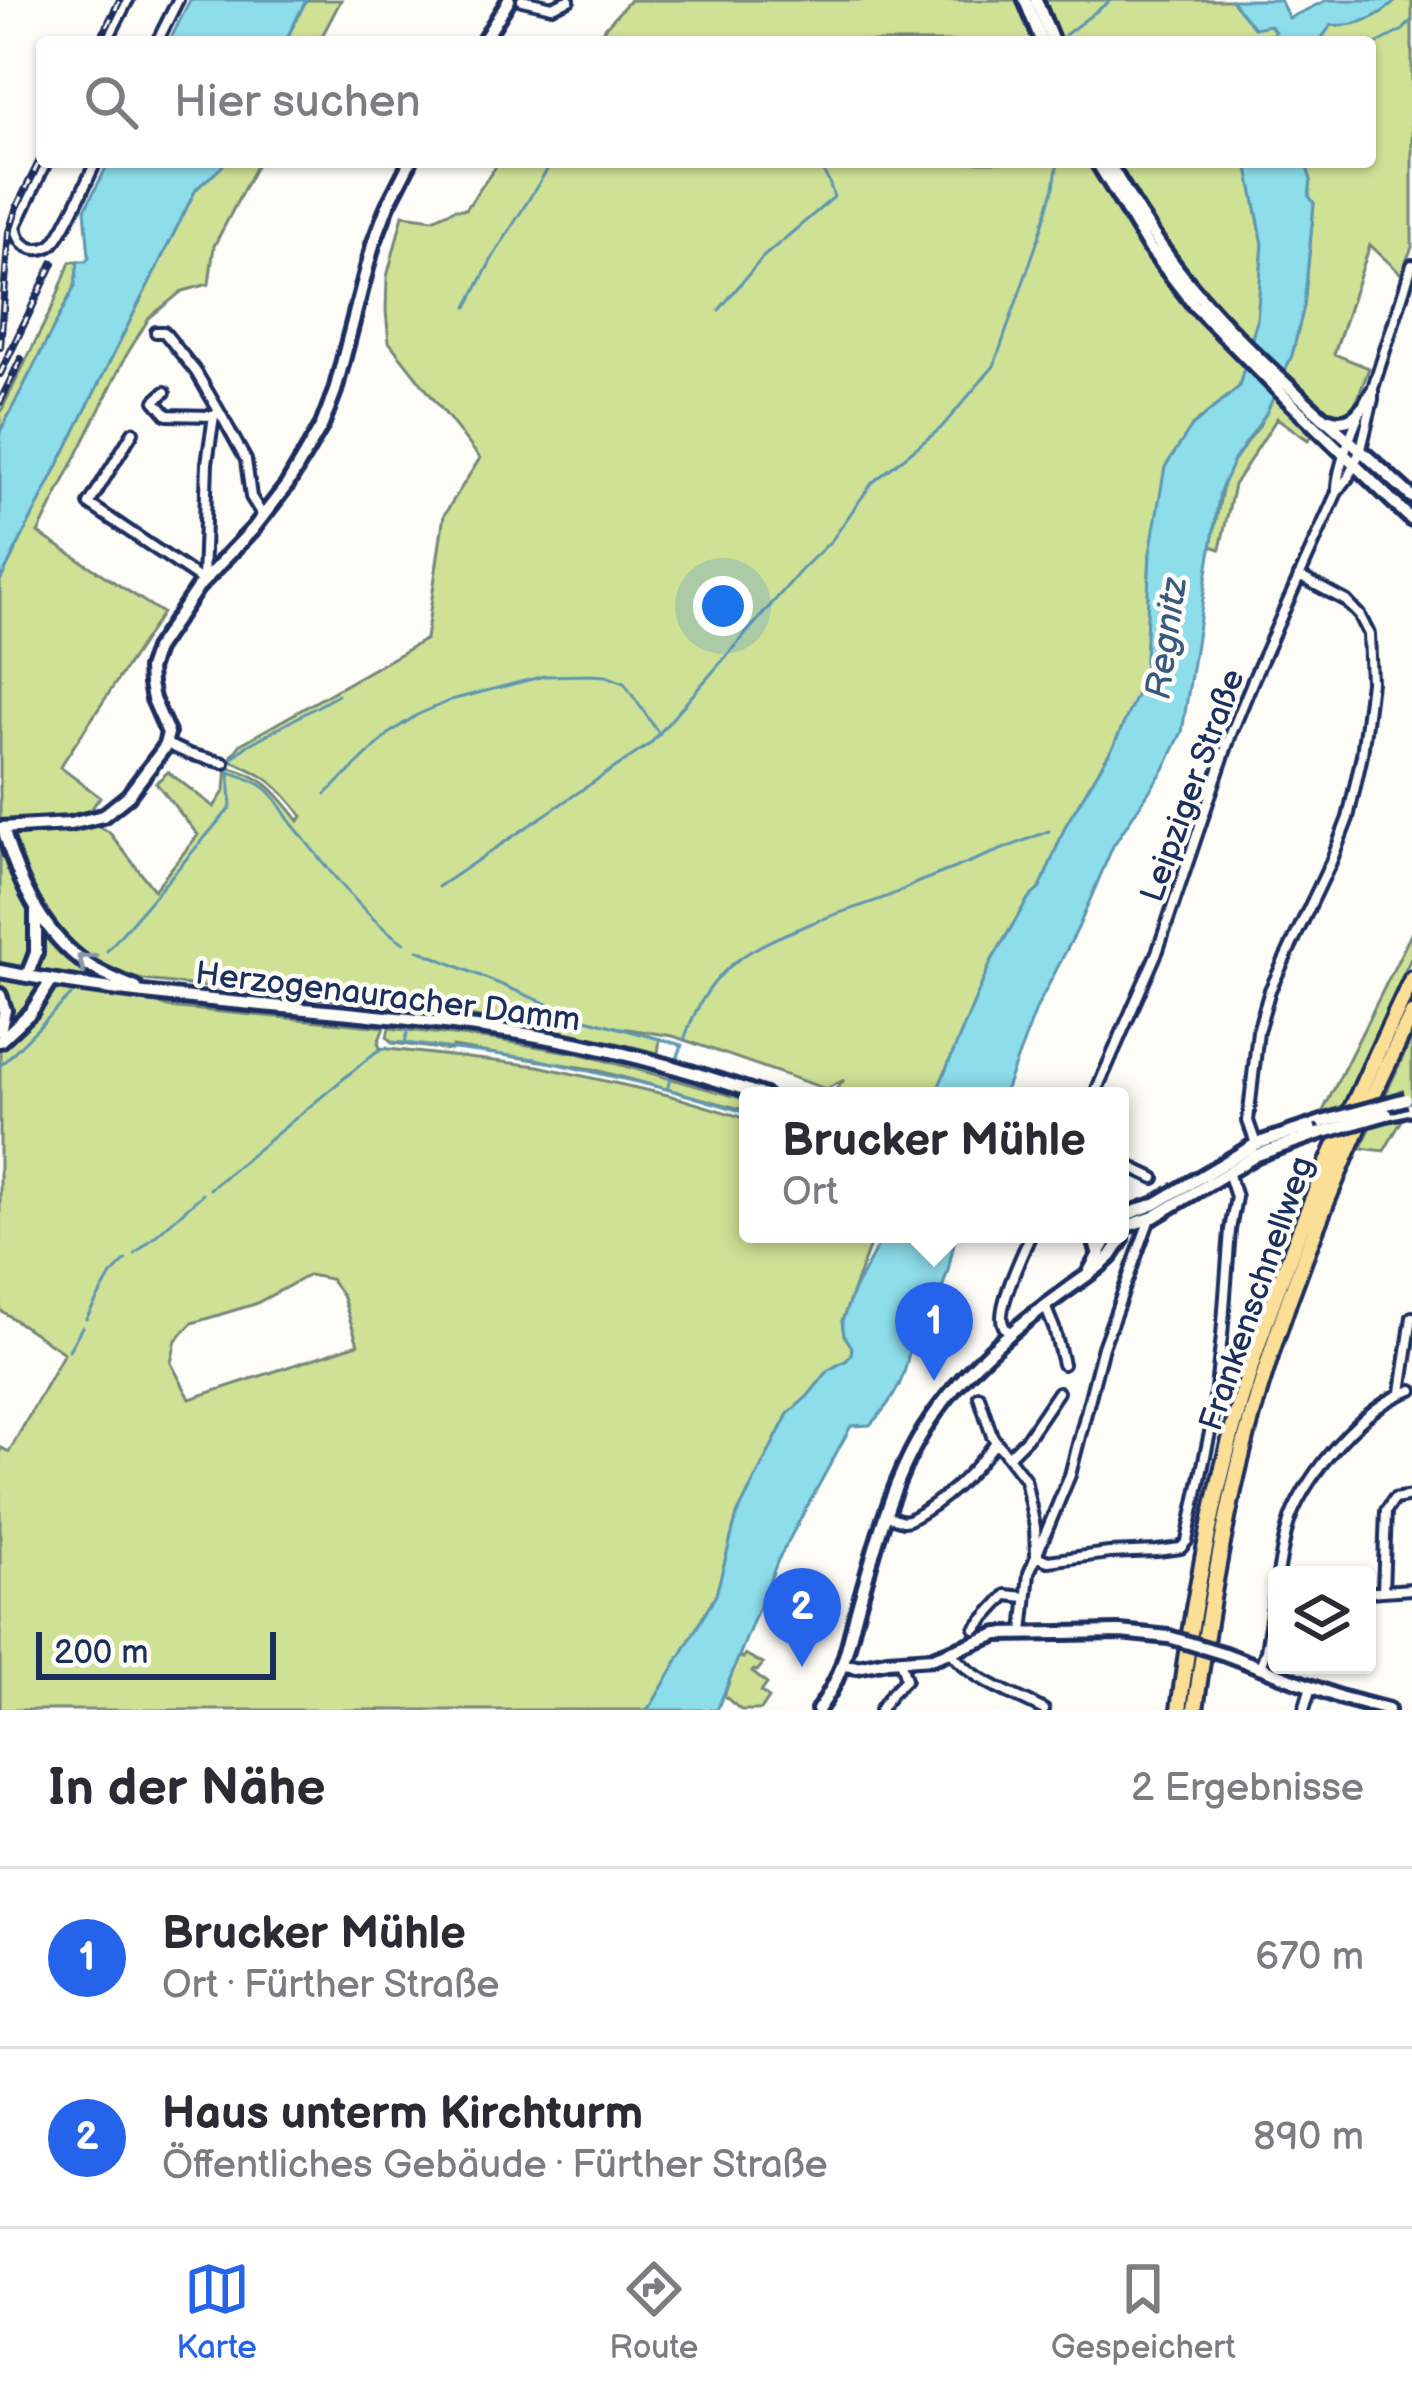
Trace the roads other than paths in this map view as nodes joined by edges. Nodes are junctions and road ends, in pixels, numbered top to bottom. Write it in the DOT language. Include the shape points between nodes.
graph roads {
  1 [pos="128,0"];
  2 [pos="178,0"];
  3 [pos="509,0"];
  4 [pos="522,0"];
  5 [pos="569,0"];
  6 [pos="1025,0"];
  7 [pos="1036,0"];
  8 [pos="109,36"];
  9 [pos="160,36"];
  10 [pos="487,36"];
  11 [pos="1040,36"];
  12 [pos="1051,36"];
  13 [pos="43,168"];
  14 [pos="93,168"];
  15 [pos="407,168"];
  16 [pos="1105,168"];
  17 [pos="1412,265"];
  18 [pos="155,332"];
  19 [pos="1373,388"];
  20 [pos="165,392"];
  21 [pos="1295,398"];
  22 [pos="1362,408"];
  23 [pos="217,413"];
  24 [pos="1321,414"];
  25 [pos="134,431"];
  26 [pos="1356,445"];
  27 [pos="1350,461"];
  28 [pos="1412,497"];
  29 [pos="263,517"];
  30 [pos="1412,520"];
  31 [pos="1299,576"];
  32 [pos="203,581"];
  33 [pos="167,743"];
  34 [pos="224,763"];
  35 [pos="1,828"];
  36 [pos="36,909"];
  37 [pos="0,971"];
  38 [pos="27,976"];
  39 [pos="1412,979"];
  40 [pos="51,981"];
  41 [pos="150,994"];
  42 [pos="0,995"];
  43 [pos="1412,1014"];
  44 [pos="0,1031"];
  45 [pos="0,1041"];
  46 [pos="740,1087"];
  47 [pos="1098,1087"];
  48 [pos="1410,1101"];
  49 [pos="1320,1128"];
  50 [pos="1256,1144"];
  51 [pos="1129,1166"];
  52 [pos="1228,1172"];
  53 [pos="1154,1178"];
  54 [pos="1129,1219"];
  55 [pos="1150,1219"];
  56 [pos="1129,1222"];
  57 [pos="1027,1243"];
  58 [pos="1096,1243"];
  59 [pos="1106,1243"];
  60 [pos="1118,1243"];
  61 [pos="1100,1254"];
  62 [pos="1088,1275"];
  63 [pos="1045,1306"];
  64 [pos="1412,1316"];
  65 [pos="1010,1333"];
  66 [pos="1063,1364"];
  67 [pos="1412,1390"];
  68 [pos="1058,1392"];
  69 [pos="1401,1393"];
  70 [pos="979,1396"];
  71 [pos="996,1442"];
  72 [pos="1009,1456"];
  73 [pos="1412,1496"];
  74 [pos="887,1516"];
  75 [pos="1036,1556"];
  76 [pos="1280,1566"];
  77 [pos="1412,1589"];
  78 [pos="1376,1591"];
  79 [pos="1382,1591"];
  80 [pos="1025,1597"];
  81 [pos="975,1628"];
  82 [pos="1024,1633"];
  83 [pos="1268,1637"];
  84 [pos="951,1652"];
  85 [pos="900,1660"];
  86 [pos="844,1665"];
  87 [pos="1260,1667"];
  88 [pos="1311,1687"];
  89 [pos="818,1710"];
  90 [pos="880,1710"];
  91 [pos="1044,1710"];
  92 [pos="1179,1710"];
  93 [pos="1195,1710"];
  94 [pos="1304,1710"];
  95 [pos="1388,1710"];
  1 -- 8 [label="street"];
  2 -- 9 [label="street"];
  3 -- 10 [label="main road"];
  4 -- 5 [label="street" via="552,7"];
  6 -- 11 [label="main road"];
  7 -- 12 [label="main road"];
  13 -- 14 [label="street" via="16,226 22,242 38,249 57,239"];
  15 -- 29 [label="main road" via="373,245 328,412"];
  16 -- 21 [label="main road" via="1225,329"];
  17 -- 19 [label="street"];
  18 -- 23 [label="street" via="185,356"];
  19 -- 22 [label="street"];
  19 -- 26 [label="street"];
  20 -- 23 [label="street" via="155,401 167,415"];
  21 -- 24 [label="main road"];
  21 -- 27 [label="main road"];
  22 -- 24 [label="main road" via="1343,421"];
  22 -- 26 [label="street"];
  23 -- 29 [label="street" via="246,460"];
  23 -- 32 [label="street" via="206,464"];
  24 -- 26 [label="main road"];
  25 -- 32 [label="street" via="89,504"];
  26 -- 27 [label="street, Leipziger Straße"];
  26 -- 28 [label="main road"];
  27 -- 30 [label="main road"];
  27 -- 31 [label="street, Leipziger Straße"];
  29 -- 32 [label="main road"];
  31 -- 47 [label="street, Leipziger Straße"];
  31 -- 50 [label="street" via="1360,616 1371,682 1348,818 1258,1031 1248,1121"];
  32 -- 33 [label="main road" via="149,669"];
  33 -- 34 [label="street"];
  33 -- 35 [label="main road" via="108,814"];
  35 -- 36 [label="main road"];
  36 -- 38 [label="main road"];
  41 -- 36 [label="main road, one-way" via="84,962"];
  37 -- 38 [label="main road, Herzogenauracher Damm"];
  38 -- 40 [label="main road, Herzogenauracher Damm"];
  39 -- 92 [label="highway, Frankenschnellweg" via="1306,1215 1253,1360 1212,1516"];
  40 -- 41 [label="main road, Herzogenauracher Damm"];
  40 -- 45 [label="main road"];
  41 -- 46 [label="main road, Herzogenauracher Damm" via="563,1041"];
  42 -- 44 [label="main road"];
  43 -- 93 [label="highway, Frankenschnellweg" via="1311,1239 1273,1345 1225,1527"];
  48 -- 49 [label="main road, bridge"];
  48 -- 49 [label="main road, bridge"];
  49 -- 50 [label="main road"];
  49 -- 52 [label="main road"];
  50 -- 54 [label="main road"];
  51 -- 53 [label="street"];
  52 -- 55 [label="main road"];
  52 -- 75 [label="street" via="1236,1197 1222,1336 1187,1541 1157,1551"];
  55 -- 56 [label="main road"];
  55 -- 75 [label="street" via="1103,1347 1070,1475"];
  57 -- 65 [label="street" via="1002,1314"];
  58 -- 61 [label="main road"];
  59 -- 61 [label="main road"];
  60 -- 62 [label="main road"];
  61 -- 62 [label="main road"];
  62 -- 63 [label="main road"];
  63 -- 65 [label="main road"];
  63 -- 66 [label="street"];
  64 -- 69 [label="street"];
  65 -- 74 [label="main road" via="929,1422"];
  67 -- 69 [label="street"];
  68 -- 72 [label="street"];
  69 -- 76 [label="street" via="1351,1430 1299,1498"];
  70 -- 71 [label="street"];
  71 -- 72 [label="street"];
  71 -- 74 [label="street" via="946,1498 909,1520"];
  72 -- 75 [label="street" via="1028,1486"];
  73 -- 79 [label="street" via="1394,1499 1386,1511"];
  74 -- 86 [label="main road"];
  75 -- 80 [label="street"];
  77 -- 79 [label="street"];
  78 -- 79 [label="street"];
  80 -- 81 [label="street" via="1006,1595"];
  80 -- 82 [label="street"];
  82 -- 84 [label="main road" via="991,1635"];
  82 -- 87 [label="main road, bridge" via="1169,1637"];
  83 -- 87 [label="street"];
  84 -- 85 [label="main road"];
  84 -- 91 [label="street"];
  85 -- 86 [label="main road"];
  85 -- 90 [label="street" via="906,1679"];
  86 -- 89 [label="main road"];
  87 -- 88 [label="main road"];
  88 -- 94 [label="street"];
  88 -- 95 [label="main road"];
}
